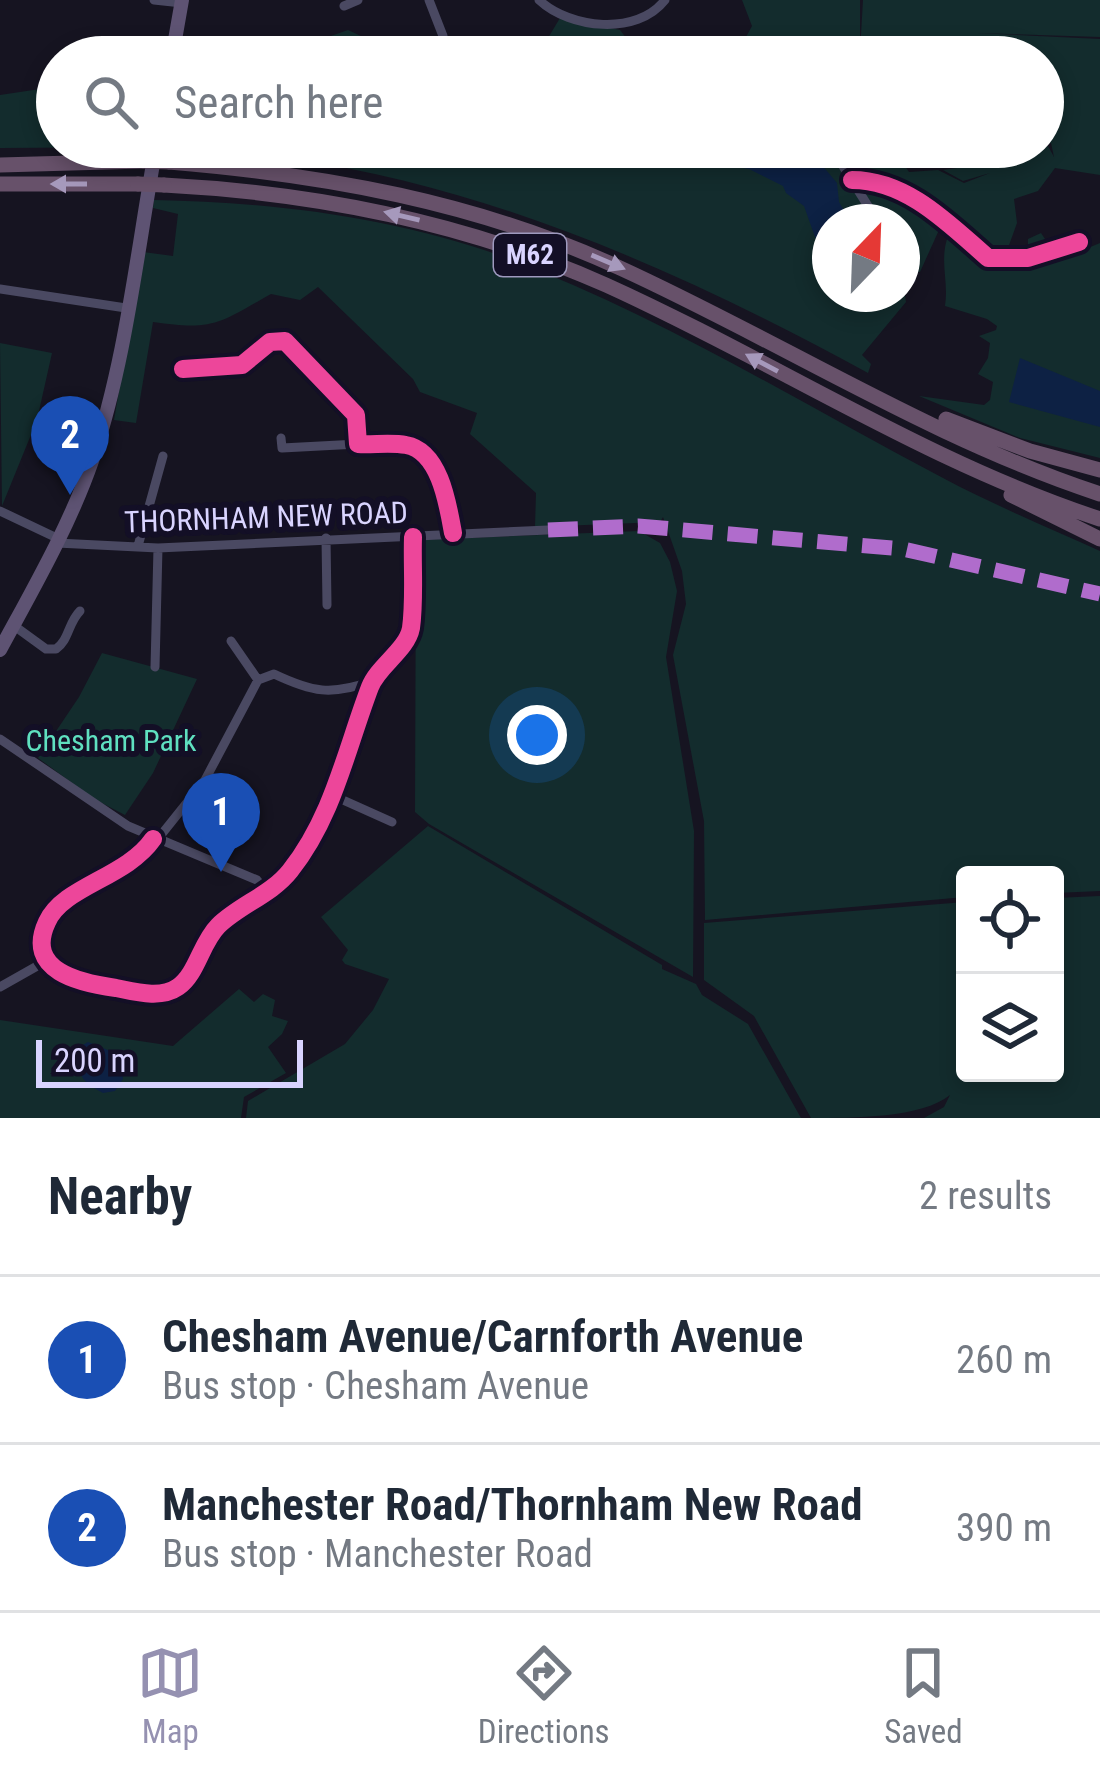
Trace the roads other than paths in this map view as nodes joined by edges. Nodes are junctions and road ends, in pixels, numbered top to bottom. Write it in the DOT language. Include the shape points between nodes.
graph roads {
  1 [pos="154,0"];
  2 [pos="358,0"];
  3 [pos="429,0"];
  4 [pos="538,0"];
  5 [pos="665,0"];
  6 [pos="182,2"];
  7 [pos="344,6"];
  8 [pos="176,36"];
  9 [pos="443,36"];
  10 [pos="36,164"];
  11 [pos="0,165"];
  12 [pos="152,168"];
  13 [pos="232,168"];
  14 [pos="844,168"];
  15 [pos="852,180"];
  16 [pos="0,184"];
  17 [pos="867,204"];
  18 [pos="1079,242"];
  19 [pos="0,289"];
  20 [pos="126,308"];
  21 [pos="783,349"];
  22 [pos="183,369"];
  23 [pos="866,418"];
  24 [pos="68,425"];
  25 [pos="101,432"];
  26 [pos="281,438"];
  27 [pos="358,444"];
  28 [pos="163,456"];
  29 [pos="1100,470"];
  30 [pos="1100,494"];
  31 [pos="0,511"];
  32 [pos="1100,519"];
  33 [pos="548,530"];
  34 [pos="453,533"];
  35 [pos="412,537"];
  36 [pos="326,538"];
  37 [pos="1100,539"];
  38 [pos="58,541"];
  39 [pos="138,546"];
  40 [pos="158,548"];
  41 [pos="328,605"];
  42 [pos="80,611"];
  43 [pos="13,626"];
  44 [pos="231,640"];
  45 [pos="0,650"];
  46 [pos="155,668"];
  47 [pos="258,680"];
  48 [pos="372,681"];
  49 [pos="0,739"];
  50 [pos="334,796"];
  51 [pos="392,822"];
  52 [pos="155,840"];
  53 [pos="266,891"];
  54 [pos="46,962"];
  55 [pos="0,987"];
  1 -- 6 [label="street"];
  2 -- 7 [label="street"];
  3 -- 9 [label="street"];
  4 -- 5 [label="street" via="573,19 611,26 655,13"];
  6 -- 8 [label="main road"];
  11 -- 10 [label="highway, M62, one-way, bridge"];
  12 -- 20 [label="main road"];
  13 -- 21 [label="highway, M62, one-way, bridge" via="367,186 494,219 620,268"];
  14 -- 15 [label="street"];
  15 -- 17 [label="street"];
  15 -- 18 [label="street" via="894,186 988,258 1028,258"];
  23 -- 16 [label="highway, M62, one-way, bridge" via="609,286 409,217 311,198 164,185"];
  19 -- 20 [label="street"];
  20 -- 25 [label="main road"];
  21 -- 29 [label="highway, M62" via="996,439"];
  21 -- 30 [label="highway, M62" via="971,442"];
  22 -- 27 [label="street" via="242,365 270,342 285,341 356,415"];
  23 -- 32 [label="highway, M62"];
  23 -- 37 [label="highway, M62"];
  24 -- 25 [label="street"];
  25 -- 38 [label="main road"];
  26 -- 27 [label="street" via="282,448"];
  27 -- 34 [label="street" via="410,445 427,457"];
  28 -- 39 [label="street"];
  31 -- 38 [label="street"];
  33 -- 34 [label="street, THORNHAM NEW ROAD"];
  34 -- 35 [label="street, THORNHAM NEW ROAD"];
  35 -- 36 [label="street, THORNHAM NEW ROAD"];
  35 -- 48 [label="street" via="410,634"];
  36 -- 40 [label="street, THORNHAM NEW ROAD"];
  36 -- 41 [label="street"];
  38 -- 39 [label="street, THORNHAM NEW ROAD"];
  38 -- 43 [label="main road"];
  39 -- 40 [label="street, THORNHAM NEW ROAD"];
  40 -- 46 [label="street"];
  42 -- 43 [label="street" via="65,623 65,642 50,650"];
  43 -- 45 [label="main road"];
  44 -- 47 [label="street"];
  47 -- 48 [label="street" via="274,674 340,692"];
  47 -- 52 [label="street" via="206,780"];
  48 -- 50 [label="street"];
  49 -- 52 [label="street"];
  50 -- 51 [label="street"];
  50 -- 53 [label="street" via="290,871"];
  52 -- 53 [label="street" via="257,880"];
  52 -- 54 [label="street" via="113,875 61,902 41,941"];
  53 -- 54 [label="street" via="215,928 175,990 81,982"];
  54 -- 55 [label="street"];
}
